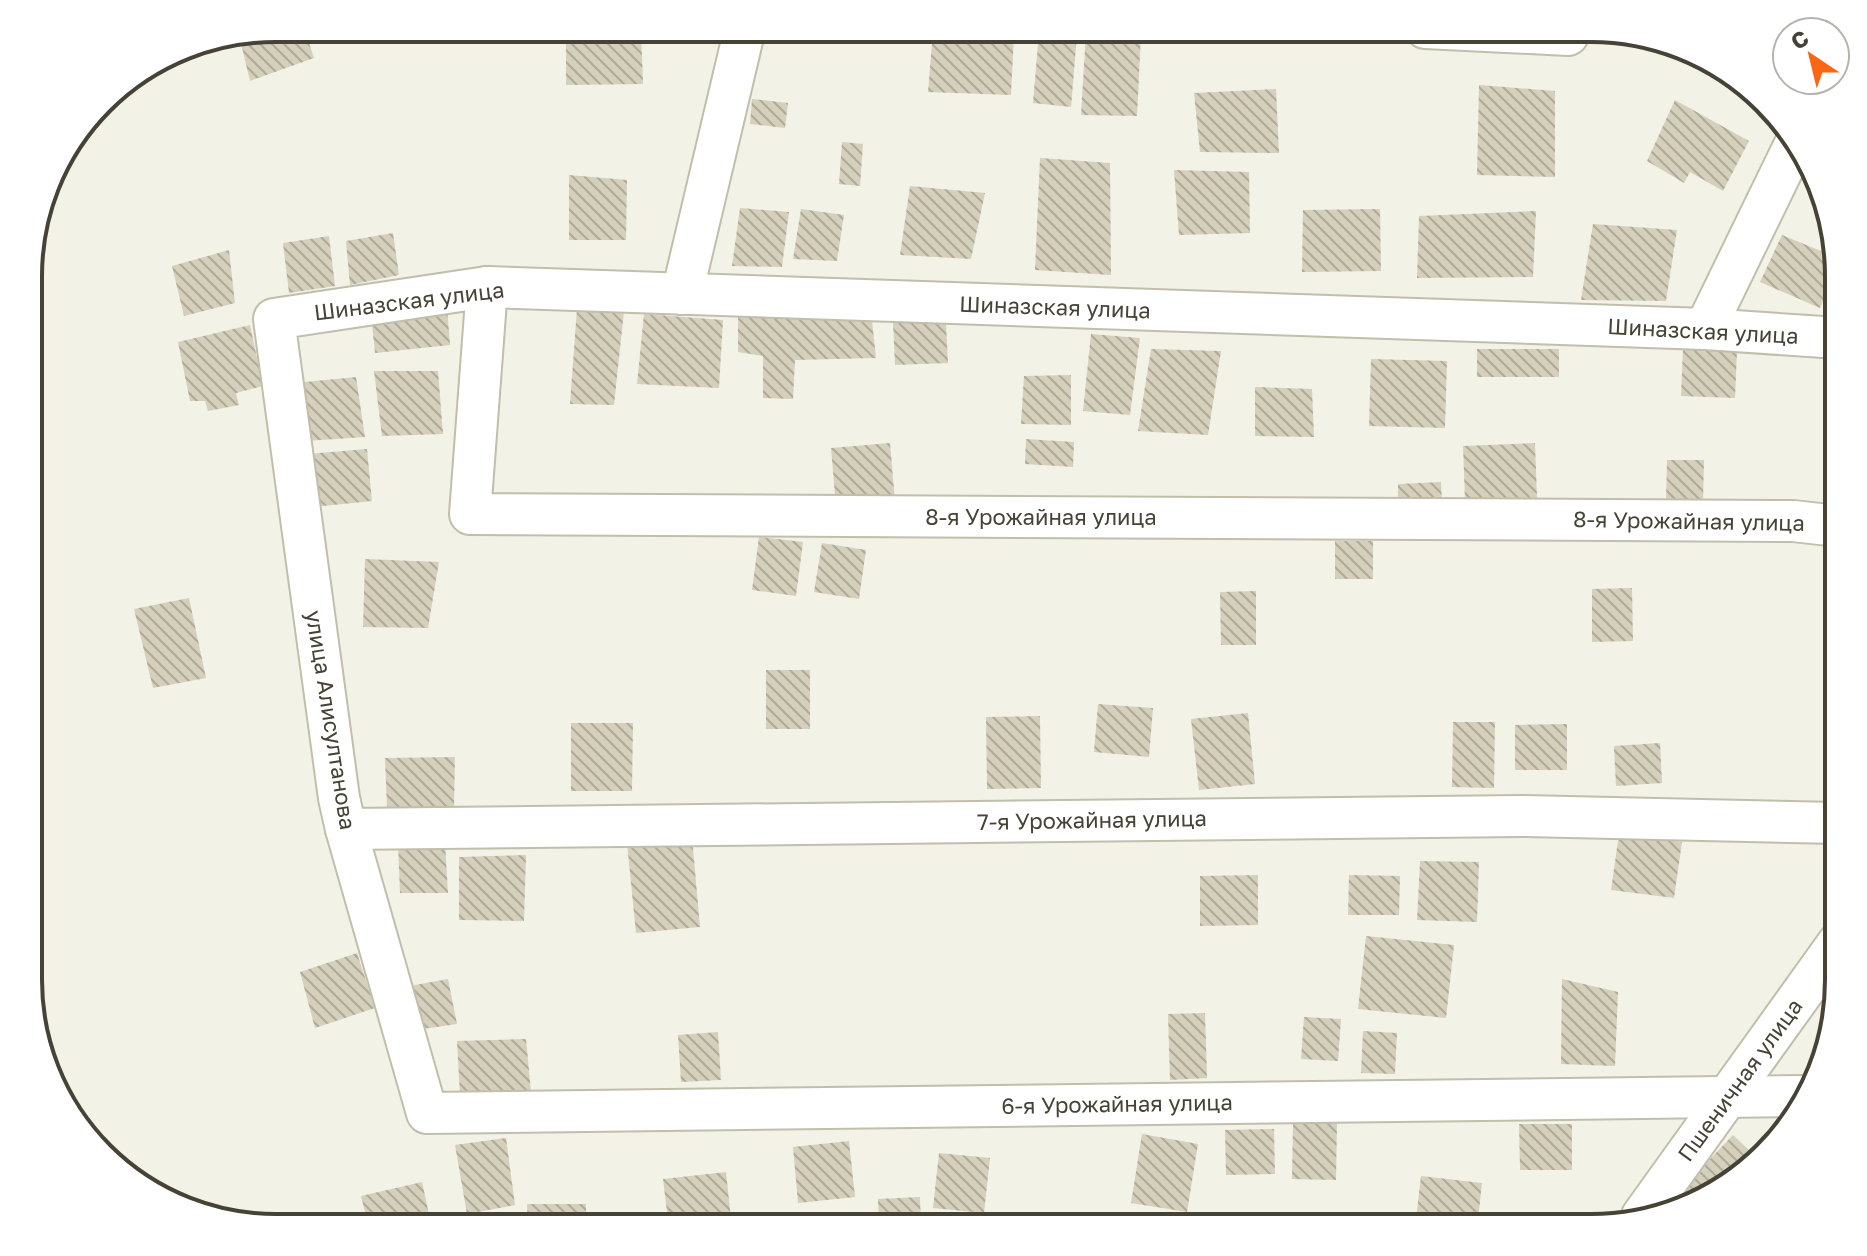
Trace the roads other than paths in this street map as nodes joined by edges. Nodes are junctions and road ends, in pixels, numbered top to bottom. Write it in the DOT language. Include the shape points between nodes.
graph roads {
  1 [pos="742,42"];
  2 [pos="1790,154"];
  3 [pos="487,287"];
  4 [pos="682,294"];
  5 [pos="274,319"];
  6 [pos="1705,329"];
  7 [pos="1824,337"];
  8 [pos="1824,525"];
  9 [pos="1824,823"];
  10 [pos="346,829"];
  11 [pos="1824,963"];
  12 [pos="1793,1096"];
  13 [pos="1728,1097"];
  14 [pos="427,1113"];
  15 [pos="1649,1206"];
  1 -- 4 [label="street"];
  2 -- 6 [label="street"];
  3 -- 4 [label="street, Шиназская улица"];
  3 -- 5 [label="street, Шиназская улица"];
  3 -- 8 [label="street, 8-я Урожайная улица" via="470,514"];
  4 -- 6 [label="street, Шиназская улица"];
  5 -- 10 [label="street, улица Алисултанова"];
  6 -- 7 [label="street, Шиназская улица"];
  9 -- 10 [label="street, 7-я Урожайная улица" via="1521,816"];
  10 -- 14 [label="street, улица Алисултанова"];
  11 -- 13 [label="street, Пшеничная улица"];
  12 -- 13 [label="street, 6-я Урожайная улица"];
  13 -- 14 [label="street, 6-я Урожайная улица"];
  13 -- 15 [label="street, Пшеничная улица"];
}
